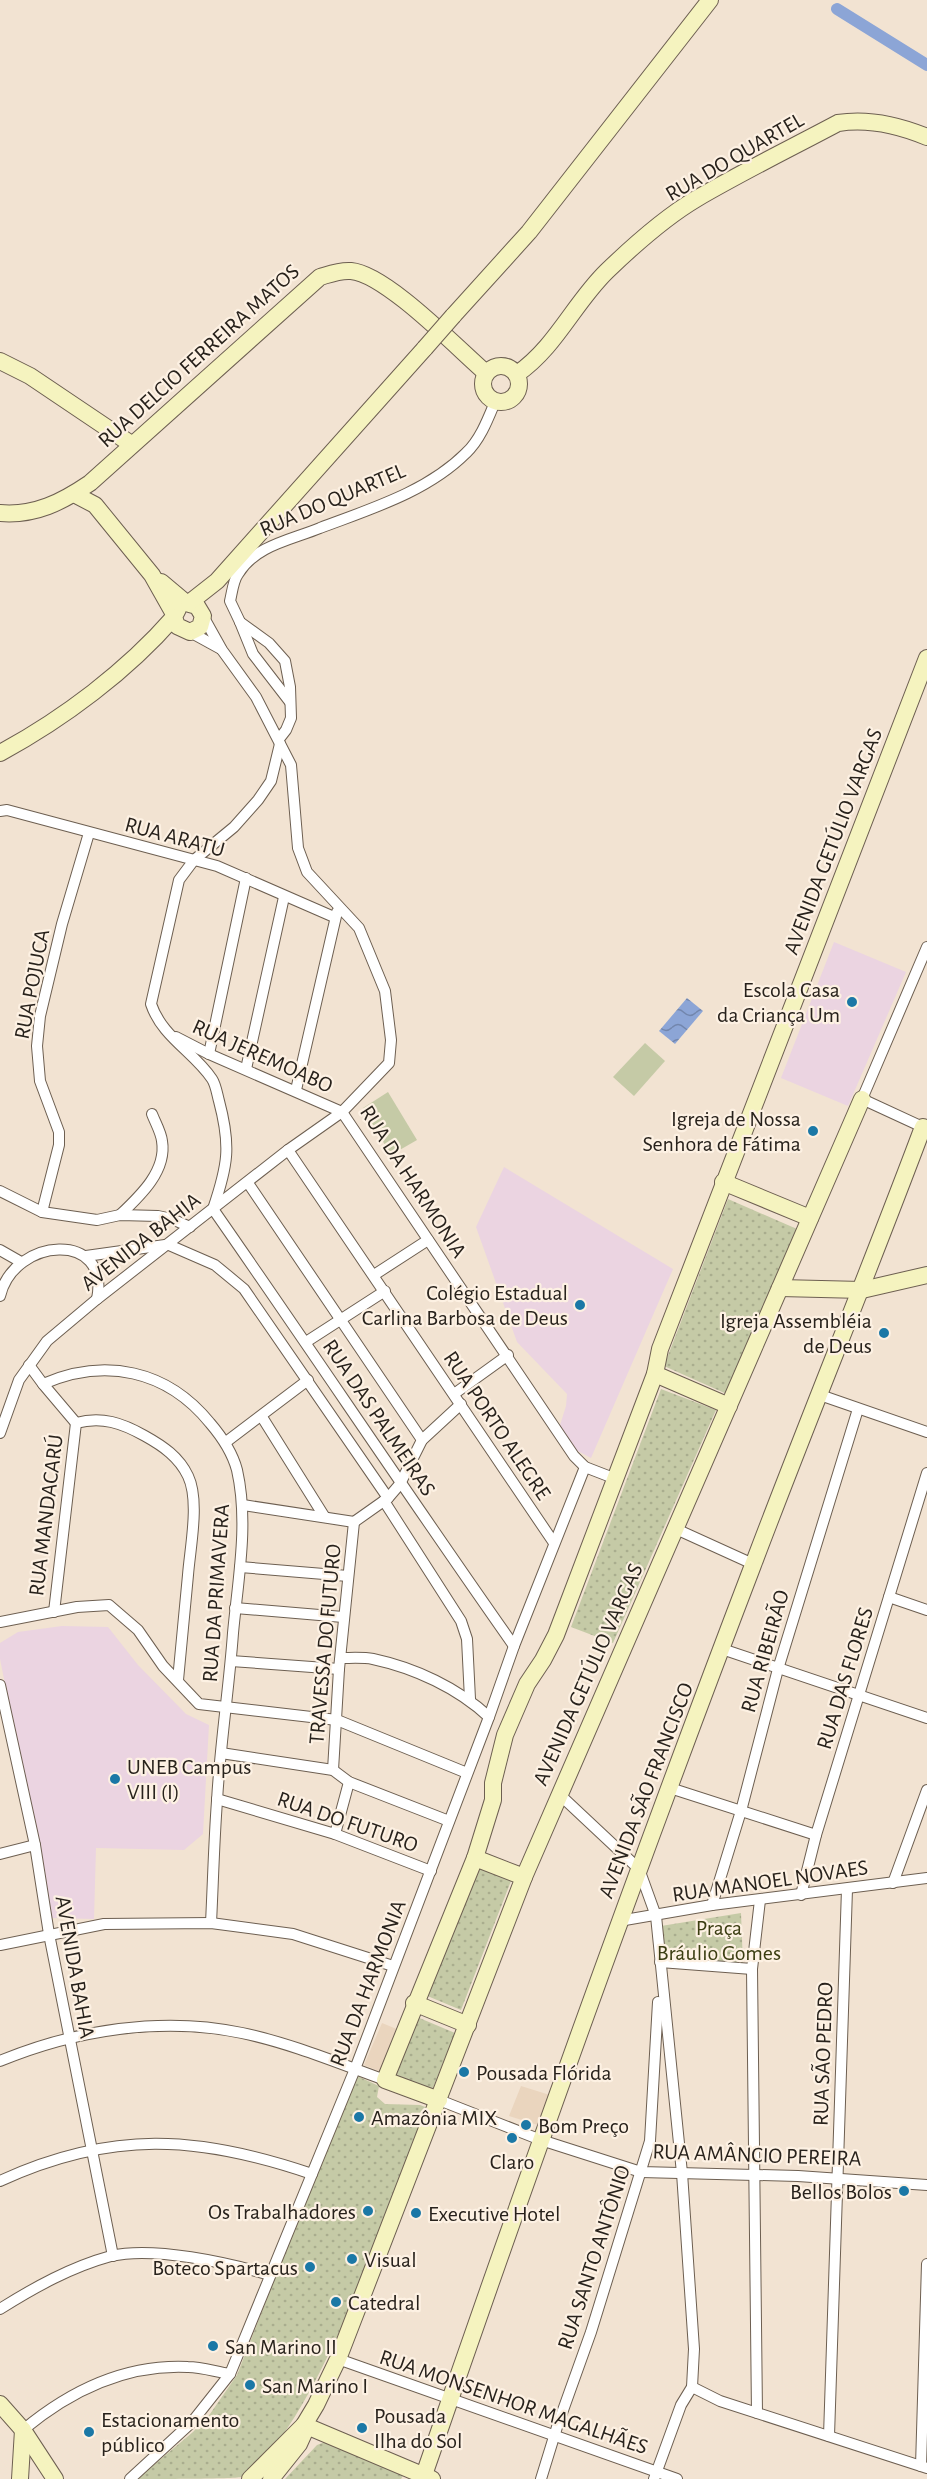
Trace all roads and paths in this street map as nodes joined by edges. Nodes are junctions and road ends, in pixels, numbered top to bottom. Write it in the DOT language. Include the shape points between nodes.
graph roads {
  1 [pos="710,0"];
  2 [pos="927,137"];
  3 [pos="0,361"];
  4 [pos="486,373"];
  5 [pos="517,374"];
  6 [pos="495,402"];
  7 [pos="131,444"];
  8 [pos="90,483"];
  9 [pos="74,494"];
  10 [pos="95,504"];
  11 [pos="0,513"];
  12 [pos="188,611"];
  13 [pos="240,622"];
  14 [pos="187,632"];
  15 [pos="151,644"];
  16 [pos="222,650"];
  17 [pos="927,658"];
  18 [pos="290,702"];
  19 [pos="280,741"];
  20 [pos="0,753"];
  21 [pos="0,811"];
  22 [pos="89,833"];
  23 [pos="194,860"];
  24 [pos="246,878"];
  25 [pos="284,897"];
  26 [pos="337,913"];
  27 [pos="927,947"];
  28 [pos="168,1034"];
  29 [pos="208,1054"];
  30 [pos="230,1062"];
  31 [pos="246,1069"];
  32 [pos="213,1080"];
  33 [pos="296,1090"];
  34 [pos="862,1099"];
  35 [pos="342,1112"];
  36 [pos="152,1114"];
  37 [pos="926,1124"];
  38 [pos="288,1150"];
  39 [pos="723,1182"];
  40 [pos="248,1183"];
  41 [pos="0,1191"];
  42 [pos="213,1209"];
  43 [pos="42,1212"];
  44 [pos="120,1215"];
  45 [pos="810,1218"];
  46 [pos="190,1227"];
  47 [pos="428,1240"];
  48 [pos="169,1245"];
  49 [pos="0,1250"];
  50 [pos="86,1256"];
  51 [pos="21,1262"];
  52 [pos="374,1275"];
  53 [pos="927,1275"];
  54 [pos="2,1281"];
  55 [pos="780,1288"];
  56 [pos="862,1290"];
  57 [pos="385,1292"];
  58 [pos="0,1296"];
  59 [pos="97,1299"];
  60 [pos="342,1321"];
  61 [pos="306,1342"];
  62 [pos="508,1355"];
  63 [pos="29,1365"];
  64 [pos="655,1374"];
  65 [pos="308,1380"];
  66 [pos="43,1384"];
  67 [pos="454,1394"];
  68 [pos="820,1395"];
  69 [pos="461,1404"];
  70 [pos="729,1406"];
  71 [pos="858,1409"];
  72 [pos="262,1417"];
  73 [pos="76,1423"];
  74 [pos="0,1432"];
  75 [pos="927,1432"];
  76 [pos="422,1440"];
  77 [pos="226,1442"];
  78 [pos="585,1467"];
  79 [pos="927,1473"];
  80 [pos="616,1479"];
  81 [pos="400,1484"];
  82 [pos="386,1499"];
  83 [pos="243,1505"];
  84 [pos="324,1516"];
  85 [pos="354,1522"];
  86 [pos="675,1529"];
  87 [pos="554,1543"];
  88 [pos="753,1564"];
  89 [pos="240,1567"];
  90 [pos="348,1576"];
  91 [pos="889,1597"];
  92 [pos="235,1608"];
  93 [pos="927,1610"];
  94 [pos="54,1612"];
  95 [pos="343,1617"];
  96 [pos="0,1622"];
  97 [pos="514,1646"];
  98 [pos="722,1649"];
  99 [pos="231,1661"];
  100 [pos="340,1664"];
  101 [pos="778,1669"];
  102 [pos="178,1680"];
  103 [pos="0,1685"];
  104 [pos="860,1695"];
  105 [pos="470,1699"];
  106 [pos="227,1709"];
  107 [pos="489,1717"];
  108 [pos="927,1718"];
  109 [pos="337,1720"];
  110 [pos="4,1733"];
  111 [pos="221,1753"];
  112 [pos="333,1770"];
  113 [pos="467,1773"];
  114 [pos="349,1782"];
  115 [pos="670,1788"];
  116 [pos="927,1790"];
  117 [pos="559,1794"];
  118 [pos="217,1799"];
  119 [pos="741,1811"];
  120 [pos="449,1821"];
  121 [pos="335,1834"];
  122 [pos="816,1835"];
  123 [pos="35,1845"];
  124 [pos="0,1854"];
  125 [pos="475,1858"];
  126 [pos="639,1869"];
  127 [pos="432,1871"];
  128 [pos="524,1877"];
  129 [pos="927,1878"];
  130 [pos="893,1883"];
  131 [pos="847,1889"];
  132 [pos="801,1895"];
  133 [pos="760,1900"];
  134 [pos="712,1905"];
  135 [pos="656,1916"];
  136 [pos="619,1922"];
  137 [pos="211,1923"];
  138 [pos="49,1934"];
  139 [pos="0,1945"];
  140 [pos="393,1966"];
  141 [pos="660,1966"];
  142 [pos="752,1969"];
  143 [pos="414,2004"];
  144 [pos="468,2025"];
  145 [pos="69,2038"];
  146 [pos="0,2061"];
  147 [pos="355,2069"];
  148 [pos="385,2080"];
  149 [pos="439,2100"];
  150 [pos="541,2140"];
  151 [pos="91,2150"];
  152 [pos="641,2172"];
  153 [pos="682,2173"];
  154 [pos="312,2174"];
  155 [pos="754,2176"];
  156 [pos="837,2178"];
  157 [pos="0,2181"];
  158 [pos="927,2185"];
  159 [pos="113,2256"];
  160 [pos="927,2264"];
  161 [pos="270,2274"];
  162 [pos="0,2309"];
  163 [pos="338,2359"];
  164 [pos="230,2374"];
  165 [pos="692,2387"];
  166 [pos="450,2400"];
  167 [pos="0,2403"];
  168 [pos="757,2413"];
  169 [pos="304,2425"];
  170 [pos="23,2430"];
  171 [pos="829,2436"];
  172 [pos="554,2437"];
  173 [pos="924,2467"];
  174 [pos="418,2476"];
  175 [pos="655,2476"];
  176 [pos="20,2479"];
  177 [pos="55,2479"];
  178 [pos="130,2479"];
  179 [pos="250,2479"];
  180 [pos="271,2479"];
  181 [pos="541,2479"];
  182 [pos="677,2479"];
  1 -- 12 [label="street, RUA DO QUARTEL, bridge" via="529,232"];
  2 -- 5 [label="street, RUA DO QUARTEL" via="875,121 838,123 694,200 640,240 606,272 544,352"];
  3 -- 7 [label="street" via="30,376"];
  4 -- 5 [label="street" via="497,365"];
  4 -- 6 [label="street" via="482,384 486,395"];
  4 -- 7 [label="street, RUA DELCIO FERREIRA MATOS" via="397,294 370,276 336,272 320,277"];
  5 -- 6 [label="street" via="519,389 512,399"];
  6 -- 13 [label="street, RUA DO QUARTEL" via="484,428 467,452 437,477 392,501 272,544 254,558 238,575 230,601"];
  7 -- 8 [label="street, RUA DELCIO FERREIRA MATOS"];
  8 -- 9 [label="street, RUA DELCIO FERREIRA MATOS"];
  8 -- 10 [label="street"];
  9 -- 10 [label="street"];
  9 -- 11 [label="street, RUA DELCIO FERREIRA MATOS" via="51,506 18,514"];
  10 -- 12 [label="street" via="152,576"];
  12 -- 14 [label="street" via="177,626"];
  12 -- 14 [label="street" via="200,627"];
  12 -- 15 [label="street"];
  12 -- 16 [label="street, RUA DA HARMONIA"];
  13 -- 18 [label="street, RUA DO QUARTEL" via="253,654"];
  13 -- 18 [label="street" via="285,661"];
  14 -- 15 [label="street"];
  14 -- 16 [label="street"];
  15 -- 20 [label="street" via="62,716"];
  16 -- 19 [label="street, RUA DA HARMONIA" via="256,697"];
  17 -- 39 [label="street, AVENIDA GETÚLIO VARGAS"];
  18 -- 19 [label="street" via="291,718"];
  19 -- 23 [label="street" via="271,781 258,800 234,827"];
  19 -- 26 [label="street, RUA DA HARMONIA" via="291,765 298,848 307,872"];
  21 -- 22 [label="street, RUA ARATU"];
  22 -- 23 [label="street, RUA ARATU"];
  22 -- 43 [label="street, RUA POJUCA" via="40,1016 40,1081 59,1132"];
  23 -- 24 [label="street, RUA ARATU"];
  23 -- 28 [label="street" via="179,880 153,988 156,1018"];
  24 -- 25 [label="street, RUA ARATU"];
  24 -- 29 [label="street"];
  25 -- 26 [label="street, RUA ARATU"];
  25 -- 31 [label="street"];
  26 -- 33 [label="street"];
  26 -- 35 [label="street, RUA DA HARMONIA" via="358,928 385,991 392,1040 384,1071"];
  27 -- 34 [label="street, AVENIDA GETÚLIO VARGAS"];
  28 -- 29 [label="street, RUA JEREMOABO"];
  28 -- 32 [label="street"];
  29 -- 30 [label="street, RUA JEREMOABO"];
  30 -- 31 [label="street, RUA JEREMOABO"];
  30 -- 32 [label="street" via="218,1068"];
  31 -- 33 [label="street, RUA JEREMOABO"];
  32 -- 42 [label="street" via="228,1150"];
  33 -- 35 [label="street, RUA JEREMOABO"];
  34 -- 37 [label="street"];
  34 -- 45 [label="street, AVENIDA GETÚLIO VARGAS"];
  35 -- 38 [label="street, AVENIDA BAHIA"];
  35 -- 47 [label="street, RUA DA HARMONIA"];
  36 -- 44 [label="street" via="162,1141 159,1169"];
  37 -- 56 [label="street, AVENIDA SÃO FRANCISCO"];
  38 -- 40 [label="street, AVENIDA BAHIA"];
  38 -- 52 [label="street, RUA PORTO ALEGRE"];
  39 -- 45 [label="street"];
  39 -- 64 [label="street, AVENIDA GETÚLIO VARGAS" via="660,1349"];
  40 -- 42 [label="street, AVENIDA BAHIA"];
  40 -- 60 [label="street"];
  41 -- 43 [label="street"];
  42 -- 46 [label="street, AVENIDA BAHIA"];
  42 -- 61 [label="street, RUA DAS PALMEIRAS"];
  43 -- 44 [label="street" via="97,1220"];
  44 -- 46 [label="street" via="158,1216"];
  45 -- 55 [label="street, AVENIDA GETÚLIO VARGAS"];
  46 -- 48 [label="street, AVENIDA BAHIA"];
  47 -- 52 [label="street"];
  47 -- 62 [label="street, RUA DA HARMONIA"];
  48 -- 50 [label="street"];
  48 -- 59 [label="street, AVENIDA BAHIA"];
  48 -- 65 [label="street, RUA DAS PALMEIRAS" via="214,1265 244,1289"];
  49 -- 51 [label="street"];
  50 -- 51 [label="street" via="51,1250"];
  50 -- 59 [label="street" via="100,1285"];
  51 -- 54 [label="street"];
  52 -- 57 [label="street, RUA PORTO ALEGRE"];
  53 -- 56 [label="street"];
  54 -- 58 [label="street"];
  55 -- 56 [label="street"];
  55 -- 70 [label="street, AVENIDA GETÚLIO VARGAS"];
  56 -- 68 [label="street, AVENIDA SÃO FRANCISCO"];
  57 -- 60 [label="street"];
  57 -- 67 [label="street, RUA PORTO ALEGRE"];
  59 -- 63 [label="street, AVENIDA BAHIA" via="47,1341"];
  60 -- 61 [label="street"];
  60 -- 76 [label="street"];
  61 -- 81 [label="street, RUA DAS PALMEIRAS"];
  62 -- 67 [label="street"];
  62 -- 78 [label="street, RUA DA HARMONIA"];
  63 -- 66 [label="street"];
  63 -- 74 [label="street, AVENIDA BAHIA" via="19,1380"];
  64 -- 70 [label="street"];
  64 -- 80 [label="street, AVENIDA GETÚLIO VARGAS"];
  65 -- 72 [label="street"];
  65 -- 82 [label="street, RUA DAS PALMEIRAS"];
  66 -- 73 [label="street"];
  66 -- 77 [label="street, RUA DA PRIMAVERA" via="62,1376 108,1369 141,1375 174,1389 194,1403"];
  67 -- 69 [label="street, RUA PORTO ALEGRE"];
  68 -- 71 [label="street"];
  68 -- 88 [label="street, AVENIDA SÃO FRANCISCO"];
  69 -- 76 [label="street"];
  69 -- 87 [label="street, RUA PORTO ALEGRE"];
  70 -- 86 [label="street, AVENIDA GETÚLIO VARGAS"];
  71 -- 75 [label="street"];
  71 -- 101 [label="street, RUA RIBEIRÃO"];
  72 -- 77 [label="street"];
  72 -- 84 [label="street"];
  73 -- 94 [label="street, RUA MANDACARÚ"];
  73 -- 102 [label="street" via="92,1419 128,1426 166,1448 189,1477 194,1509"];
  76 -- 81 [label="street"];
  77 -- 83 [label="street, RUA DA PRIMAVERA" via="236,1467"];
  78 -- 80 [label="street, RUA DA HARMONIA"];
  78 -- 87 [label="street, RUA DA HARMONIA"];
  79 -- 91 [label="street, RUA DAS FLORES"];
  80 -- 125 [label="street, AVENIDA GETÚLIO VARGAS" via="556,1635 526,1684 506,1735 492,1783 493,1800"];
  81 -- 82 [label="street"];
  81 -- 97 [label="street, RUA DAS PALMEIRAS"];
  82 -- 85 [label="street"];
  82 -- 105 [label="street, RUA DAS PALMEIRAS" via="461,1621 467,1639"];
  83 -- 84 [label="street"];
  83 -- 89 [label="street, RUA DA PRIMAVERA"];
  84 -- 85 [label="street"];
  85 -- 90 [label="street, TRAVESSA DO FUTURO"];
  86 -- 88 [label="street"];
  86 -- 117 [label="street, AVENIDA GETÚLIO VARGAS"];
  87 -- 97 [label="street, RUA DA HARMONIA"];
  88 -- 98 [label="street, AVENIDA SÃO FRANCISCO"];
  89 -- 90 [label="street"];
  89 -- 92 [label="street, RUA DA PRIMAVERA"];
  90 -- 95 [label="street, TRAVESSA DO FUTURO"];
  91 -- 93 [label="street"];
  91 -- 104 [label="street, RUA DAS FLORES"];
  92 -- 95 [label="street"];
  92 -- 99 [label="street, RUA DA PRIMAVERA"];
  94 -- 96 [label="street"];
  94 -- 102 [label="street" via="109,1605 138,1630"];
  95 -- 100 [label="street, TRAVESSA DO FUTURO"];
  97 -- 107 [label="street, RUA DA HARMONIA"];
  98 -- 101 [label="street"];
  98 -- 115 [label="street, AVENIDA SÃO FRANCISCO"];
  99 -- 100 [label="street"];
  99 -- 106 [label="street, RUA DA PRIMAVERA"];
  100 -- 105 [label="street" via="371,1658"];
  100 -- 109 [label="street, TRAVESSA DO FUTURO"];
  101 -- 104 [label="street"];
  101 -- 119 [label="street, RUA RIBEIRÃO"];
  102 -- 106 [label="street" via="200,1704"];
  103 -- 110 [label="street, AVENIDA BAHIA"];
  104 -- 108 [label="street"];
  104 -- 122 [label="street, RUA DAS FLORES"];
  105 -- 107 [label="street"];
  106 -- 109 [label="street"];
  106 -- 111 [label="street, RUA DA PRIMAVERA"];
  107 -- 113 [label="street, RUA DA HARMONIA"];
  109 -- 112 [label="street, TRAVESSA DO FUTURO"];
  109 -- 113 [label="street"];
  110 -- 123 [label="street, AVENIDA BAHIA"];
  111 -- 112 [label="street"];
  111 -- 118 [label="street, RUA DA PRIMAVERA"];
  112 -- 114 [label="street"];
  113 -- 120 [label="street, RUA DA HARMONIA"];
  114 -- 120 [label="street"];
  114 -- 121 [label="street"];
  115 -- 119 [label="street"];
  115 -- 126 [label="street, AVENIDA SÃO FRANCISCO"];
  116 -- 130 [label="street"];
  117 -- 126 [label="street"];
  117 -- 128 [label="street, AVENIDA GETÚLIO VARGAS"];
  118 -- 121 [label="street, RUA DO FUTURO"];
  118 -- 137 [label="street, RUA DA PRIMAVERA"];
  119 -- 122 [label="street"];
  119 -- 134 [label="street, RUA RIBEIRÃO"];
  120 -- 127 [label="street, RUA DA HARMONIA"];
  121 -- 127 [label="street, RUA DO FUTURO"];
  122 -- 132 [label="street, RUA DAS FLORES"];
  123 -- 124 [label="street"];
  123 -- 138 [label="street, AVENIDA BAHIA"];
  125 -- 128 [label="street"];
  125 -- 143 [label="street, AVENIDA GETÚLIO VARGAS"];
  126 -- 135 [label="street"];
  126 -- 136 [label="street, AVENIDA SÃO FRANCISCO"];
  127 -- 140 [label="street, RUA DA HARMONIA"];
  128 -- 144 [label="street, AVENIDA GETÚLIO VARGAS"];
  129 -- 130 [label="street, RUA MANOEL NOVAES"];
  130 -- 131 [label="street, RUA MANOEL NOVAES"];
  131 -- 132 [label="street, RUA MANOEL NOVAES"];
  131 -- 156 [label="street, RUA SÃO PEDRO"];
  132 -- 133 [label="street, RUA MANOEL NOVAES"];
  133 -- 134 [label="street, RUA MANOEL NOVAES"];
  133 -- 142 [label="street"];
  134 -- 135 [label="street, RUA MANOEL NOVAES"];
  135 -- 136 [label="street, RUA MANOEL NOVAES"];
  135 -- 141 [label="street"];
  136 -- 150 [label="street, AVENIDA SÃO FRANCISCO"];
  137 -- 138 [label="street" via="104,1924"];
  137 -- 140 [label="street" via="293,1934"];
  138 -- 139 [label="street"];
  138 -- 145 [label="street, AVENIDA BAHIA"];
  140 -- 147 [label="street, RUA DA HARMONIA"];
  141 -- 142 [label="street"];
  141 -- 152 [label="street, RUA SANTO ANTÔNIO" via="650,2141"];
  141 -- 153 [label="street"];
  142 -- 155 [label="street"];
  143 -- 144 [label="street"];
  143 -- 148 [label="street, AVENIDA GETÚLIO VARGAS"];
  144 -- 149 [label="street, AVENIDA GETÚLIO VARGAS"];
  145 -- 146 [label="street"];
  145 -- 147 [label="street" via="155,2026 193,2026 242,2033"];
  145 -- 151 [label="street, AVENIDA BAHIA"];
  147 -- 148 [label="street"];
  147 -- 154 [label="street, RUA DA HARMONIA"];
  148 -- 149 [label="street, RUA AMÂNCIO PEREIRA"];
  149 -- 150 [label="street, RUA AMÂNCIO PEREIRA"];
  149 -- 163 [label="street, AVENIDA GETÚLIO VARGAS"];
  150 -- 152 [label="street, RUA AMÂNCIO PEREIRA"];
  150 -- 166 [label="street, AVENIDA SÃO FRANCISCO"];
  151 -- 154 [label="street" via="157,2143 193,2145 267,2159"];
  151 -- 157 [label="street" via="39,2163"];
  151 -- 159 [label="street, AVENIDA BAHIA"];
  152 -- 153 [label="street, RUA AMÂNCIO PEREIRA"];
  152 -- 172 [label="street, RUA SANTO ANTÔNIO"];
  153 -- 155 [label="street, RUA AMÂNCIO PEREIRA"];
  153 -- 165 [label="street" via="694,2349"];
  154 -- 161 [label="street, RUA DA HARMONIA"];
  155 -- 156 [label="street, RUA AMÂNCIO PEREIRA"];
  155 -- 168 [label="street"];
  156 -- 158 [label="street, RUA AMÂNCIO PEREIRA"];
  156 -- 171 [label="street, RUA SÃO PEDRO"];
  159 -- 161 [label="street" via="148,2254 218,2260"];
  159 -- 162 [label="street" via="60,2274"];
  160 -- 173 [label="street"];
  161 -- 164 [label="street, RUA DA HARMONIA"];
  163 -- 166 [label="street, RUA MONSENHOR MAGALHÃES"];
  163 -- 169 [label="street, AVENIDA GETÚLIO VARGAS"];
  164 -- 170 [label="street" via="189,2367 137,2370 94,2383"];
  164 -- 178 [label="street, RUA DA HARMONIA" via="192,2422"];
  165 -- 168 [label="street"];
  165 -- 175 [label="street" via="681,2405"];
  166 -- 172 [label="street, RUA MONSENHOR MAGALHÃES"];
  166 -- 174 [label="street, AVENIDA SÃO FRANCISCO"];
  167 -- 170 [label="street"];
  168 -- 171 [label="street"];
  169 -- 174 [label="street"];
  169 -- 179 [label="street, AVENIDA GETÚLIO VARGAS"];
  169 -- 180 [label="street, AVENIDA GETÚLIO VARGAS" via="299,2444"];
  170 -- 176 [label="street"];
  170 -- 177 [label="street"];
  171 -- 173 [label="street"];
  172 -- 175 [label="street, RUA MONSENHOR MAGALHÃES"];
  172 -- 181 [label="street, RUA SANTO ANTÔNIO"];
  175 -- 182 [label="street, RUA MONSENHOR MAGALHÃES"];
}
